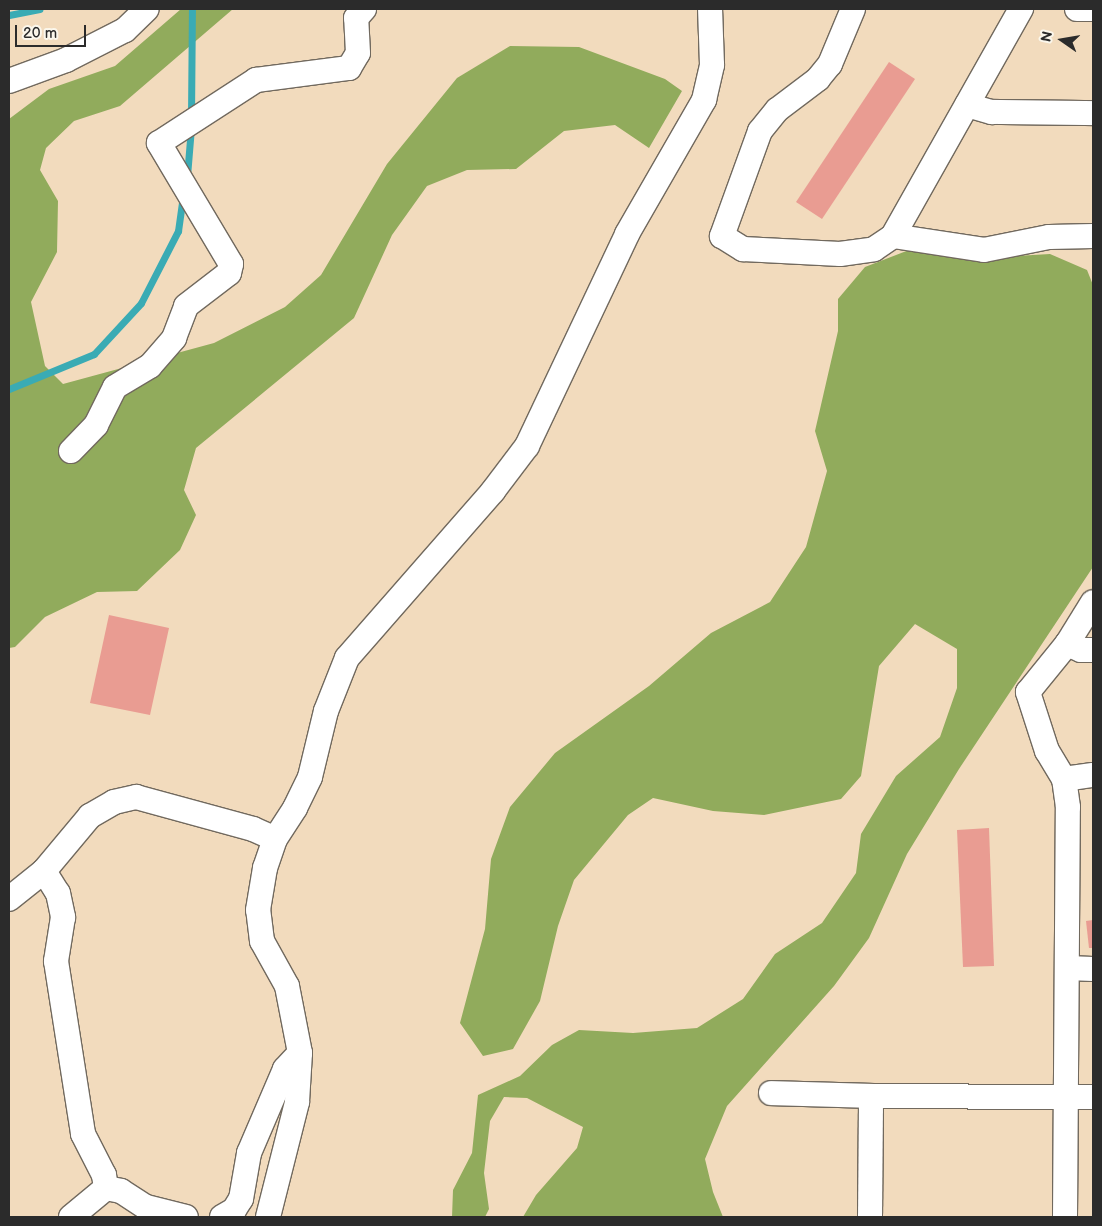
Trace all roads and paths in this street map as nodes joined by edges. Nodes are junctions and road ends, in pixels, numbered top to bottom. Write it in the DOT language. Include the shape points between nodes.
graph roads {
  1 [pos="147,9"];
  2 [pos="364,9"];
  3 [pos="710,9"];
  4 [pos="852,9"];
  5 [pos="1021,9"];
  6 [pos="1077,9"];
  7 [pos="1093,9"];
  8 [pos="9,81"];
  9 [pos="967,105"];
  10 [pos="1093,113"];
  11 [pos="892,236"];
  12 [pos="1093,236"];
  13 [pos="71,450"];
  14 [pos="1093,602"];
  15 [pos="1067,644"];
  16 [pos="1093,650"];
  17 [pos="1093,775"];
  18 [pos="1064,779"];
  19 [pos="275,839"];
  20 [pos="44,871"];
  21 [pos="9,899"];
  22 [pos="1067,968"];
  23 [pos="1093,969"];
  24 [pos="300,1053"];
  25 [pos="771,1093"];
  26 [pos="871,1096"];
  27 [pos="1067,1096"];
  28 [pos="1093,1097"];
  29 [pos="106,1188"];
  30 [pos="71,1217"];
  31 [pos="186,1217"];
  32 [pos="222,1217"];
  33 [pos="268,1217"];
  34 [pos="870,1217"];
  35 [pos="1065,1217"];
  1 -- 8 [label="street" via="125,30 66,60"];
  2 -- 13 [label="street" via="356,18 358,53 349,68 256,80 159,142 231,264 229,273 186,306 174,338 150,366 115,387 96,425"];
  3 -- 19 [label="street" via="712,65 704,100 627,234 527,446 493,491 347,658 326,711 310,777"];
  4 -- 11 [label="street" via="830,64 818,79 777,110 760,131 722,236 743,249 840,254 874,249"];
  5 -- 9 [label="street"];
  6 -- 7 [label="street"];
  9 -- 10 [label="street" via="992,112"];
  9 -- 11 [label="street"];
  11 -- 12 [label="street" via="984,250 1049,236"];
  14 -- 15 [label="street"];
  15 -- 16 [label="street" via="1081,650"];
  15 -- 18 [label="street" via="1028,692 1047,750"];
  17 -- 18 [label="street"];
  18 -- 22 [label="street" via="1068,807"];
  19 -- 20 [label="street" via="253,829 136,797 114,802 90,816"];
  19 -- 24 [label="street" via="265,868 258,910 262,941 287,986"];
  20 -- 21 [label="street"];
  20 -- 29 [label="street" via="58,892 63,918 56,960 83,1134 104,1175"];
  22 -- 23 [label="street"];
  22 -- 27 [label="street"];
  24 -- 32 [label="street" via="285,1069 249,1152 241,1199 234,1210"];
  24 -- 33 [label="street" via="297,1102"];
  25 -- 26 [label="street"];
  26 -- 27 [label="street"];
  26 -- 34 [label="street"];
  27 -- 28 [label="street"];
  27 -- 35 [label="street"];
  29 -- 30 [label="street"];
  29 -- 31 [label="street" via="121,1191 146,1207"];
}
